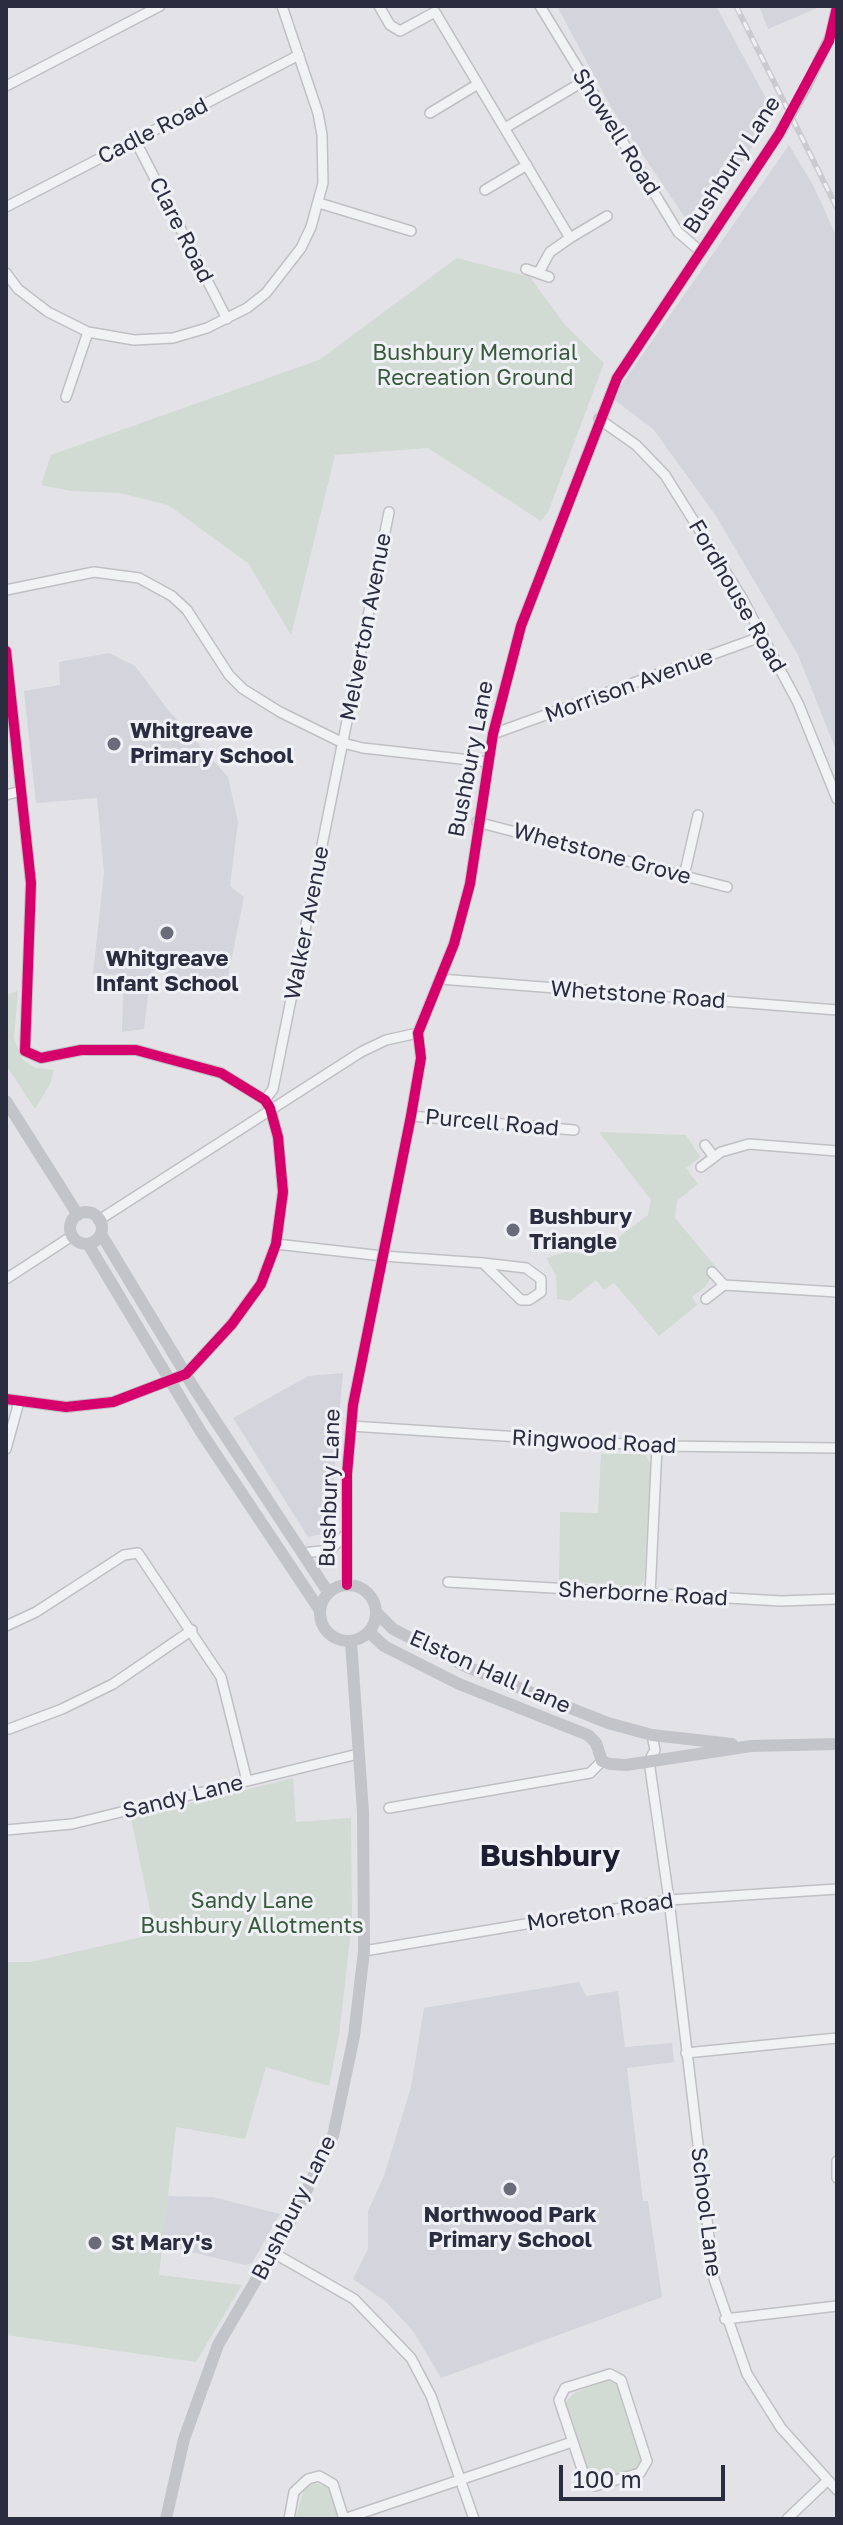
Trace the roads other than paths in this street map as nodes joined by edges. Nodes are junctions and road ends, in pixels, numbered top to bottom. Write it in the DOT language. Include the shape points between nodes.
graph roads {
  1 [pos="160,6"];
  2 [pos="282,6"];
  3 [pos="379,6"];
  4 [pos="540,6"];
  5 [pos="837,7"];
  6 [pos="299,55"];
  7 [pos="584,81"];
  8 [pos="478,84"];
  9 [pos="6,86"];
  10 [pos="430,113"];
  11 [pos="505,128"];
  12 [pos="135,140"];
  13 [pos="527,165"];
  14 [pos="485,190"];
  15 [pos="319,203"];
  16 [pos="6,207"];
  17 [pos="607,216"];
  18 [pos="411,231"];
  19 [pos="570,238"];
  20 [pos="700,251"];
  21 [pos="526,269"];
  22 [pos="539,272"];
  23 [pos="6,273"];
  24 [pos="549,277"];
  25 [pos="227,319"];
  26 [pos="88,332"];
  27 [pos="66,397"];
  28 [pos="599,419"];
  29 [pos="389,512"];
  30 [pos="6,590"];
  31 [pos="763,636"];
  32 [pos="6,651"];
  33 [pos="493,734"];
  34 [pos="343,743"];
  35 [pos="488,762"];
  36 [pos="6,767"];
  37 [pos="19,769"];
  38 [pos="21,791"];
  39 [pos="6,795"];
  40 [pos="837,799"];
  41 [pos="698,815"];
  42 [pos="477,822"];
  43 [pos="684,876"];
  44 [pos="727,887"];
  45 [pos="440,979"];
  46 [pos="837,1010"];
  47 [pos="418,1033"];
  48 [pos="6,1101"];
  49 [pos="268,1104"];
  50 [pos="411,1116"];
  51 [pos="574,1130"];
  52 [pos="705,1145"];
  53 [pos="837,1151"];
  54 [pos="714,1157"];
  55 [pos="701,1167"];
  56 [pos="78,1215"];
  57 [pos="99,1220"];
  58 [pos="101,1234"];
  59 [pos="72,1236"];
  60 [pos="88,1244"];
  61 [pos="276,1244"];
  62 [pos="383,1256"];
  63 [pos="483,1263"];
  64 [pos="712,1272"];
  65 [pos="6,1279"];
  66 [pos="724,1285"];
  67 [pos="837,1292"];
  68 [pos="706,1299"];
  69 [pos="186,1374"];
  70 [pos="170,1381"];
  71 [pos="6,1399"];
  72 [pos="19,1402"];
  73 [pos="351,1426"];
  74 [pos="657,1446"];
  75 [pos="837,1448"];
  76 [pos="6,1449"];
  77 [pos="346,1534"];
  78 [pos="303,1553"];
  79 [pos="448,1582"];
  80 [pos="347,1585"];
  81 [pos="328,1592"];
  82 [pos="650,1595"];
  83 [pos="837,1599"];
  84 [pos="319,1609"];
  85 [pos="376,1612"];
  86 [pos="6,1626"];
  87 [pos="192,1630"];
  88 [pos="369,1632"];
  89 [pos="351,1642"];
  90 [pos="608,1723"];
  91 [pos="9,1729"];
  92 [pos="652,1735"];
  93 [pos="596,1743"];
  94 [pos="837,1744"];
  95 [pos="751,1746"];
  96 [pos="358,1754"];
  97 [pos="602,1761"];
  98 [pos="649,1761"];
  99 [pos="247,1781"];
  100 [pos="389,1808"];
  101 [pos="6,1830"];
  102 [pos="837,1889"];
  103 [pos="669,1900"];
  104 [pos="364,1951"];
  105 [pos="837,2038"];
  106 [pos="686,2053"];
  107 [pos="837,2161"];
  108 [pos="837,2178"];
  109 [pos="272,2252"];
  110 [pos="837,2306"];
  111 [pos="725,2319"];
  112 [pos="572,2442"];
  113 [pos="460,2479"];
  114 [pos="827,2481"];
  115 [pos="837,2490"];
  116 [pos="166,2519"];
  117 [pos="289,2519"];
  118 [pos="344,2519"];
  119 [pos="474,2519"];
  120 [pos="787,2519"];
  1 -- 9 [label="street"];
  2 -- 6 [label="street"];
  3 -- 8 [label="street" via="400,31 435,12"];
  4 -- 7 [label="street, Showell Road"];
  5 -- 20 [label="street, Bushbury Lane, bridge" via="830,37 806,87"];
  6 -- 12 [label="street, Cadle Road"];
  6 -- 15 [label="street" via="322,135"];
  7 -- 11 [label="street"];
  7 -- 20 [label="street, Showell Road" via="678,232"];
  8 -- 10 [label="street"];
  8 -- 11 [label="street"];
  11 -- 13 [label="street"];
  12 -- 16 [label="street, Cadle Road"];
  12 -- 25 [label="street, Clare Road"];
  13 -- 14 [label="street"];
  13 -- 19 [label="street"];
  15 -- 18 [label="street"];
  15 -- 25 [label="street" via="287,270 266,293"];
  17 -- 19 [label="street"];
  19 -- 22 [label="street" via="550,252"];
  20 -- 28 [label="street, Bushbury Lane" via="617,378"];
  21 -- 22 [label="street"];
  22 -- 24 [label="street"];
  23 -- 26 [label="street" via="48,312"];
  25 -- 26 [label="street" via="190,334 153,340"];
  26 -- 27 [label="street"];
  28 -- 31 [label="street, Fordhouse Road" via="636,445 665,475"];
  28 -- 33 [label="street, Bushbury Lane" via="521,626"];
  29 -- 34 [label="street, Melverton Avenue"];
  30 -- 34 [label="street" via="94,572 156,585 187,610 213,655 243,689"];
  31 -- 33 [label="street, Morrison Avenue"];
  31 -- 40 [label="street, Fordhouse Road" via="798,703"];
  32 -- 37 [label="street"];
  33 -- 35 [label="street, Bushbury Lane"];
  34 -- 35 [label="street"];
  34 -- 49 [label="street, Walker Avenue"];
  35 -- 42 [label="street, Bushbury Lane"];
  36 -- 37 [label="street"];
  37 -- 38 [label="street"];
  38 -- 39 [label="street"];
  38 -- 49 [label="street" via="31,883 25,1051 41,1058 81,1050 161,1054 221,1073"];
  41 -- 43 [label="street"];
  42 -- 43 [label="street, Whetstone Grove"];
  42 -- 45 [label="street, Bushbury Lane" via="470,884"];
  43 -- 44 [label="street, Whetstone Grove"];
  45 -- 46 [label="street, Whetstone Road"];
  45 -- 47 [label="street, Bushbury Lane"];
  47 -- 49 [label="street" via="386,1040"];
  47 -- 50 [label="street, Bushbury Lane" via="421,1058"];
  48 -- 56 [label="street"];
  49 -- 57 [label="street"];
  49 -- 61 [label="street" via="278,1137 283,1192"];
  50 -- 51 [label="street, Purcell Road"];
  50 -- 62 [label="street, Bushbury Lane"];
  52 -- 54 [label="street"];
  53 -- 54 [label="street" via="749,1144"];
  54 -- 55 [label="street"];
  56 -- 57 [label="street" via="89,1213"];
  56 -- 59 [label="street" via="70,1226"];
  57 -- 58 [label="street"];
  58 -- 60 [label="street"];
  58 -- 69 [label="street"];
  59 -- 60 [label="street"];
  59 -- 65 [label="street"];
  60 -- 70 [label="street"];
  61 -- 62 [label="street"];
  61 -- 69 [label="street" via="248,1305"];
  62 -- 63 [label="street"];
  62 -- 73 [label="street, Bushbury Lane"];
  63 -- 63 [label="street" via="536,1272 541,1292 521,1300"];
  64 -- 66 [label="street"];
  66 -- 67 [label="street"];
  66 -- 68 [label="street"];
  69 -- 70 [label="street"];
  69 -- 78 [label="street"];
  70 -- 72 [label="street" via="113,1402 66,1407"];
  70 -- 84 [label="street"];
  71 -- 72 [label="street"];
  72 -- 76 [label="street"];
  73 -- 74 [label="street, Ringwood Road"];
  73 -- 77 [label="street, Bushbury Lane"];
  74 -- 75 [label="street, Ringwood Road"];
  74 -- 82 [label="street"];
  77 -- 78 [label="street" via="330,1550"];
  77 -- 80 [label="street, Bushbury Lane"];
  78 -- 81 [label="street"];
  79 -- 82 [label="street, Sherborne Road"];
  80 -- 81 [label="street"];
  80 -- 85 [label="street" via="369,1594"];
  81 -- 84 [label="street"];
  82 -- 83 [label="street, Sherborne Road"];
  84 -- 89 [label="street" via="327,1633"];
  85 -- 88 [label="street"];
  85 -- 90 [label="street, Elston Hall Lane" via="393,1629 467,1667"];
  86 -- 87 [label="street" via="132,1551 141,1556"];
  87 -- 91 [label="street" via="113,1684"];
  87 -- 99 [label="street" via="221,1677"];
  88 -- 89 [label="street"];
  88 -- 93 [label="street, Elston Hall Lane" via="384,1646 459,1684 575,1729"];
  89 -- 96 [label="street, Bushbury Lane"];
  90 -- 92 [label="street, Elston Hall Lane"];
  90 -- 93 [label="street"];
  92 -- 95 [label="street, Elston Hall Lane"];
  92 -- 98 [label="street, School Lane" via="655,1750"];
  93 -- 97 [label="street"];
  94 -- 95 [label="street, Elston Hall Lane"];
  95 -- 98 [label="street, Elston Hall Lane"];
  96 -- 99 [label="street, Sandy Lane"];
  96 -- 104 [label="street, Bushbury Lane"];
  97 -- 98 [label="street, Elston Hall Lane"];
  97 -- 100 [label="street, Elston Hall Lane" via="590,1773"];
  98 -- 103 [label="street, School Lane"];
  99 -- 101 [label="street, Sandy Lane" via="72,1824"];
  102 -- 103 [label="street, Moreton Road"];
  103 -- 104 [label="street, Moreton Road"];
  103 -- 106 [label="street, School Lane"];
  104 -- 109 [label="street, Bushbury Lane" via="354,2036 333,2136"];
  105 -- 106 [label="street"];
  106 -- 111 [label="street, School Lane" via="714,2279"];
  107 -- 108 [label="street"];
  109 -- 113 [label="street" via="354,2299 393,2335 431,2396"];
  109 -- 116 [label="street, Bushbury Lane" via="218,2345 184,2439"];
  110 -- 111 [label="street"];
  111 -- 114 [label="street, School Lane" via="766,2406"];
  112 -- 112 [label="street" via="587,2481 595,2486 645,2467 647,2456 617,2376 605,2374 562,2390 559,2400"];
  112 -- 113 [label="street"];
  113 -- 118 [label="street"];
  113 -- 119 [label="street"];
  114 -- 115 [label="street, School Lane"];
  114 -- 120 [label="street"];
  117 -- 118 [label="street" via="294,2492 319,2476 333,2484"];
}
